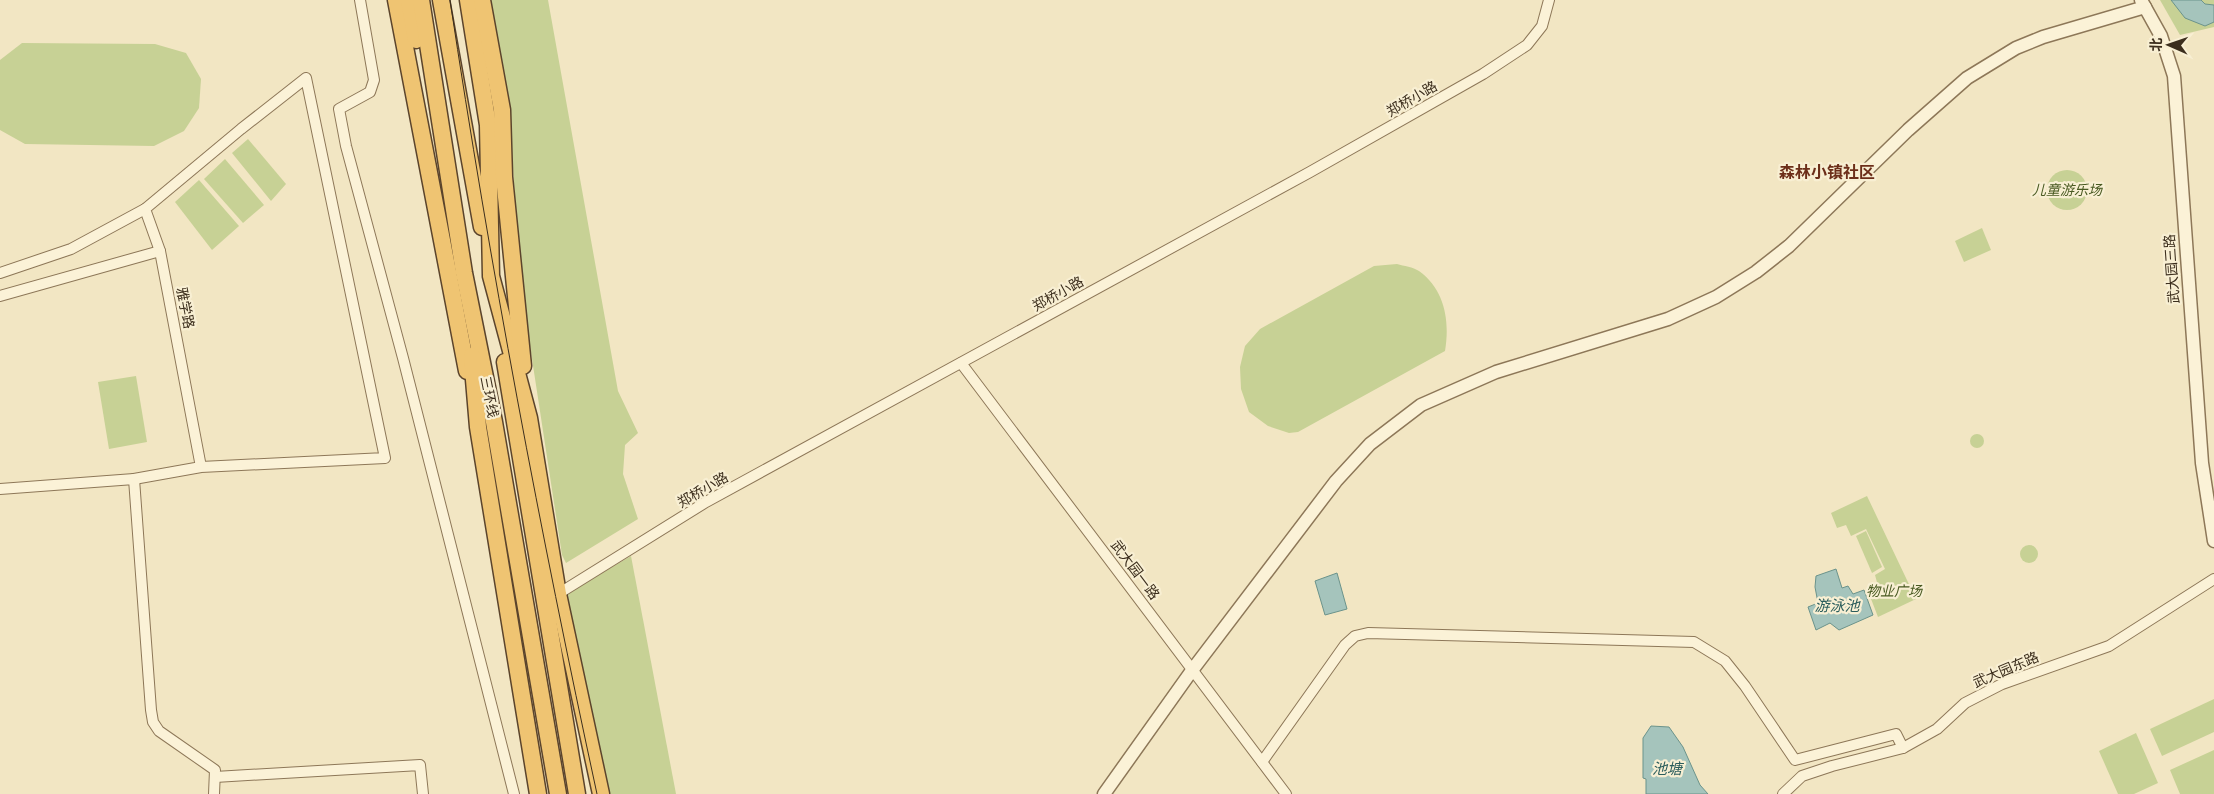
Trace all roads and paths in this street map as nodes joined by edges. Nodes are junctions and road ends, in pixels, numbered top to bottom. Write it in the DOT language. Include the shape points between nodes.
graph roads {
  1 [pos="360,0"];
  2 [pos="396,0"];
  3 [pos="408,0"];
  4 [pos="421,0"];
  5 [pos="441,0"];
  6 [pos="468,0"];
  7 [pos="482,0"];
  8 [pos="1549,0"];
  9 [pos="2143,3"];
  10 [pos="414,90"];
  11 [pos="484,102"];
  12 [pos="504,177"];
  13 [pos="145,209"];
  14 [pos="160,251"];
  15 [pos="0,273"];
  16 [pos="464,273"];
  17 [pos="491,276"];
  18 [pos="0,296"];
  19 [pos="961,363"];
  20 [pos="521,419"];
  21 [pos="478,432"];
  22 [pos="201,467"];
  23 [pos="134,479"];
  24 [pos="0,489"];
  25 [pos="2214,541"];
  26 [pos="2214,579"];
  27 [pos="558,594"];
  28 [pos="1193,669"];
  29 [pos="1903,748"];
  30 [pos="1262,762"];
  31 [pos="215,777"];
  32 [pos="214,794"];
  33 [pos="424,794"];
  34 [pos="514,794"];
  35 [pos="538,794"];
  36 [pos="558,794"];
  37 [pos="577,794"];
  38 [pos="601,794"];
  39 [pos="1104,794"];
  40 [pos="1286,794"];
  41 [pos="1783,794"];
  1 -- 34 [label="street" via="374,80 370,92 339,109 346,146"];
  2 -- 10 [label="highway"];
  3 -- 10 [label="highway"];
  3 -- 16 [label="highway"];
  4 -- 16 [label="highway, 三环线"];
  5 -- 17 [label="highway, 三环线"];
  6 -- 11 [label="highway"];
  7 -- 12 [label="highway" via="502,110"];
  8 -- 19 [label="street, 郑桥小路" via="1542,26 1527,45 1483,74"];
  9 -- 25 [label="street, 武大园三路" via="2161,36 2174,76 2202,463"];
  9 -- 28 [label="street" via="2016,48 1967,78 1908,130 1789,246 1716,297 1668,319 1496,372 1422,405 1370,444 1336,480"];
  10 -- 21 [label="highway"];
  11 -- 12 [label="highway" via="495,132"];
  11 -- 17 [label="highway" via="488,125"];
  12 -- 20 [label="highway"];
  13 -- 14 [label="street, 雅学路"];
  13 -- 15 [label="street" via="71,250"];
  13 -- 22 [label="street" via="306,78 385,458"];
  14 -- 18 [label="street"];
  14 -- 22 [label="street, 雅学路"];
  16 -- 21 [label="highway"];
  16 -- 36 [label="highway, 三环线" via="494,422"];
  17 -- 20 [label="highway, 三环线"];
  19 -- 27 [label="street, 郑桥小路" via="706,502"];
  19 -- 28 [label="street, 武大园一路"];
  20 -- 27 [label="highway"];
  20 -- 37 [label="highway, 三环线"];
  21 -- 35 [label="highway"];
  22 -- 23 [label="street"];
  23 -- 24 [label="street"];
  23 -- 31 [label="street" via="154,722 159,731 215,770"];
  26 -- 29 [label="street, 武大园东路" via="2109,646 2002,684 1965,703 1937,729"];
  27 -- 38 [label="highway"];
  28 -- 30 [label="street, 武大园一路"];
  28 -- 39 [label="street"];
  29 -- 30 [label="street" via="1896,734 1795,760 1746,686 1725,661 1694,642 1368,633 1355,636 1345,645"];
  29 -- 41 [label="street, 武大园东路" via="1802,776"];
  30 -- 40 [label="street, 武大园一路"];
  31 -- 32 [label="street"];
  31 -- 33 [label="street" via="420,765"];
}
